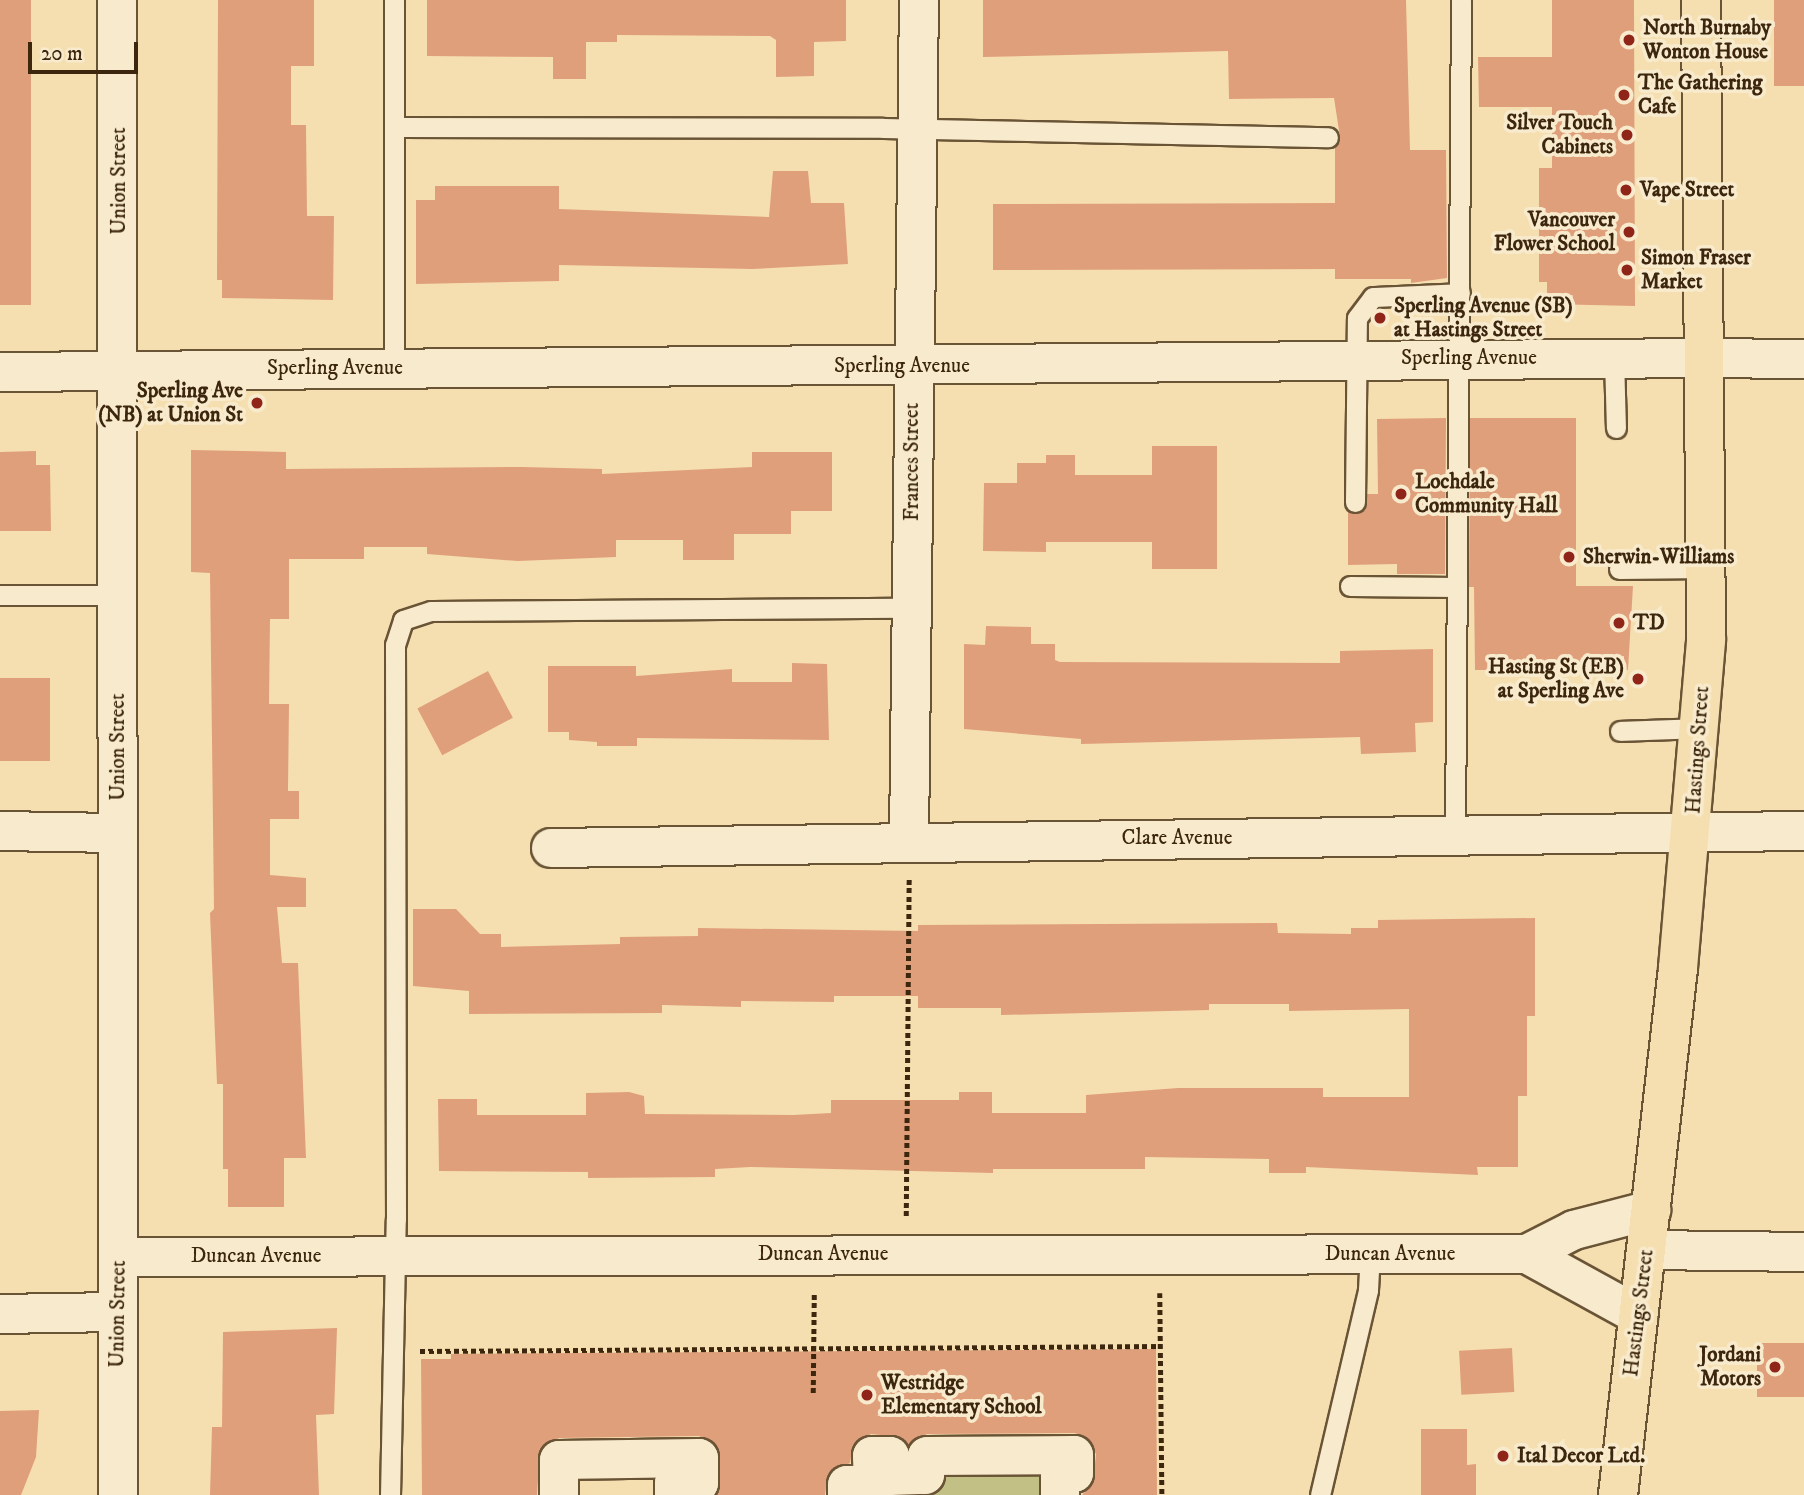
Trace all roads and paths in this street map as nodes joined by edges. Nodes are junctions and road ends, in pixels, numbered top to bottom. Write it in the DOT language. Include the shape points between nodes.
graph roads {
  1 [pos="117,0"];
  2 [pos="394,0"];
  3 [pos="919,0"];
  4 [pos="1461,0"];
  5 [pos="1701,0"];
  6 [pos="395,127"];
  7 [pos="919,128"];
  8 [pos="1328,137"];
  9 [pos="1460,293"];
  10 [pos="1458,358"];
  11 [pos="1614,358"];
  12 [pos="1704,358"];
  13 [pos="1356,359"];
  14 [pos="1804,359"];
  15 [pos="913,366"];
  16 [pos="394,368"];
  17 [pos="119,369"];
  18 [pos="0,372"];
  19 [pos="1616,428"];
  20 [pos="1355,502"];
  21 [pos="1706,568"];
  22 [pos="1619,569"];
  23 [pos="1350,586"];
  24 [pos="1455,587"];
  25 [pos="0,595"];
  26 [pos="118,595"];
  27 [pos="912,608"];
  28 [pos="1700,728"];
  29 [pos="1620,731"];
  30 [pos="0,831"];
  31 [pos="1804,831"];
  32 [pos="118,833"];
  33 [pos="1691,834"];
  34 [pos="1455,837"];
  35 [pos="909,839"];
  36 [pos="551,848"];
  37 [pos="1651,1210"];
  38 [pos="906,1216"];
  39 [pos="1646,1250"];
  40 [pos="1804,1252"];
  41 [pos="1527,1254"];
  42 [pos="394,1255"];
  43 [pos="1370,1255"];
  44 [pos="119,1257"];
  45 [pos="1160,1289"];
  46 [pos="814,1293"];
  47 [pos="118,1312"];
  48 [pos="0,1314"];
  49 [pos="1638,1315"];
  50 [pos="1161,1346"];
  51 [pos="813,1348"];
  52 [pos="414,1351"];
  53 [pos="813,1393"];
  54 [pos="118,1495"];
  55 [pos="390,1495"];
  56 [pos="559,1495"];
  57 [pos="674,1495"];
  58 [pos="847,1495"];
  59 [pos="1060,1495"];
  60 [pos="1162,1495"];
  61 [pos="1320,1495"];
  62 [pos="1618,1495"];
  1 -- 17 [label="street, Union Street"];
  2 -- 6 [label="lane"];
  3 -- 7 [label="street, Frances Street"];
  4 -- 9 [label="lane"];
  5 -- 12 [label="main road, Hastings Street"];
  6 -- 7 [label="lane"];
  6 -- 16 [label="lane"];
  7 -- 8 [label="lane"];
  7 -- 15 [label="street, Frances Street"];
  9 -- 10 [label="lane"];
  9 -- 13 [label="lane" via="1373,297 1357,318"];
  10 -- 11 [label="street, Sperling Avenue"];
  10 -- 13 [label="street, Sperling Avenue"];
  10 -- 24 [label="lane"];
  11 -- 12 [label="street, Sperling Avenue"];
  11 -- 19 [label="lane"];
  12 -- 14 [label="street, Sperling Avenue"];
  12 -- 21 [label="main road, Hastings Street"];
  13 -- 15 [label="street, Sperling Avenue"];
  13 -- 20 [label="lane"];
  15 -- 16 [label="street, Sperling Avenue"];
  15 -- 27 [label="street, Frances Street"];
  16 -- 17 [label="street, Sperling Avenue"];
  17 -- 18 [label="street, Sperling Avenue"];
  17 -- 26 [label="street, Union Street"];
  21 -- 22 [label="lane"];
  21 -- 28 [label="main road, Hastings Street"];
  23 -- 24 [label="lane"];
  24 -- 34 [label="lane"];
  25 -- 26 [label="lane"];
  26 -- 32 [label="street, Union Street"];
  27 -- 35 [label="street, Frances Street"];
  27 -- 42 [label="lane" via="431,611 403,620 395,645"];
  28 -- 29 [label="lane"];
  28 -- 33 [label="main road, Hastings Street"];
  30 -- 32 [label="street"];
  31 -- 33 [label="street, Clare Avenue"];
  32 -- 44 [label="street, Union Street"];
  33 -- 34 [label="street, Clare Avenue"];
  33 -- 37 [label="main road, Hastings Street"];
  34 -- 35 [label="street, Clare Avenue"];
  35 -- 36 [label="street, Clare Avenue"];
  35 -- 38 [label="path"];
  37 -- 39 [label="main road, Hastings Street"];
  37 -- 41 [label="street, Duncan Avenue" via="1574,1230"];
  39 -- 40 [label="street"];
  39 -- 49 [label="main road, Hastings Street"];
  41 -- 43 [label="street, Duncan Avenue"];
  41 -- 49 [label="street, Duncan Avenue"];
  42 -- 43 [label="street, Duncan Avenue"];
  42 -- 44 [label="street, Duncan Avenue"];
  42 -- 55 [label="lane"];
  43 -- 61 [label="lane" via="1368,1290"];
  44 -- 47 [label="street, Union Street"];
  45 -- 50 [label="path"];
  46 -- 51 [label="path"];
  47 -- 48 [label="street"];
  47 -- 54 [label="street, Union Street"];
  49 -- 62 [label="main road, Hastings Street"];
  50 -- 51 [label="path"];
  50 -- 60 [label="path"];
  51 -- 52 [label="path"];
  51 -- 53 [label="path"];
  56 -- 57 [label="street" via="559,1460 699,1458 699,1483 674,1483"];
  58 -- 59 [label="street" via="846,1485 873,1485 872,1456 890,1456 890,1476 925,1475 927,1456 1074,1455 1074,1473 1060,1473"];
}
